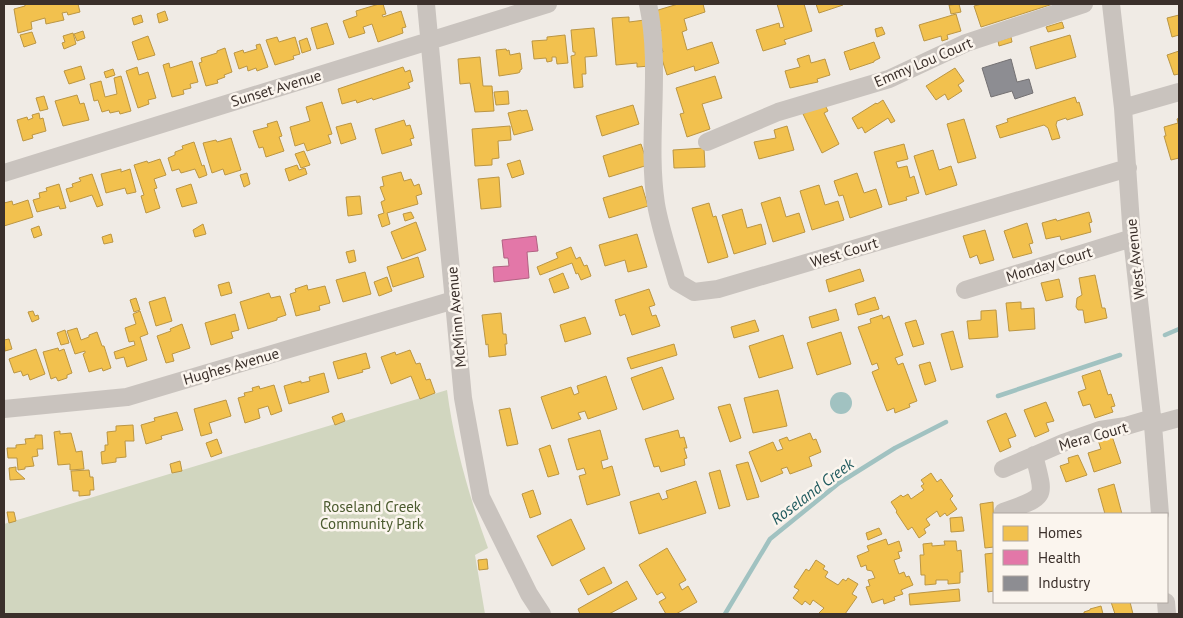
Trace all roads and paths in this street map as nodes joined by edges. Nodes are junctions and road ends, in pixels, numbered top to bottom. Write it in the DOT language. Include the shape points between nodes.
graph roads {
  1 [pos="426,4"];
  2 [pos="548,4"];
  3 [pos="648,4"];
  4 [pos="1084,4"];
  5 [pos="1111,4"];
  6 [pos="430,40"];
  7 [pos="1179,92"];
  8 [pos="1123,108"];
  9 [pos="707,142"];
  10 [pos="1128,168"];
  11 [pos="4,172"];
  12 [pos="1132,238"];
  13 [pos="965,290"];
  14 [pos="454,300"];
  15 [pos="4,409"];
  16 [pos="1179,418"];
  17 [pos="1153,422"];
  18 [pos="1034,455"];
  19 [pos="1003,468"];
  20 [pos="1003,512"];
  21 [pos="1160,513"];
  22 [pos="542,614"];
  1 -- 6 [label="street, McMinn Avenue"];
  2 -- 6 [label="street, Sunset Avenue"];
  3 -- 10 [label="street, West Court" via="654,46 656,204 677,282 694,292 718,289"];
  4 -- 9 [label="street, Emmy Lou Court" via="966,43 889,79 778,112"];
  5 -- 8 [label="street, West Avenue"];
  6 -- 11 [label="street, Sunset Avenue"];
  6 -- 14 [label="street, McMinn Avenue"];
  7 -- 8 [label="street"];
  8 -- 10 [label="street, West Avenue"];
  10 -- 12 [label="street, West Avenue"];
  12 -- 13 [label="street, Monday Court"];
  12 -- 17 [label="street, West Avenue"];
  14 -- 15 [label="street, Hughes Avenue" via="126,397"];
  14 -- 22 [label="street, McMinn Avenue" via="463,398 481,497"];
  16 -- 17 [label="street, Mera Court"];
  17 -- 18 [label="street, Mera Court" via="1100,430"];
  17 -- 21 [label="street, West Avenue"];
  18 -- 19 [label="street, Mera Court"];
  18 -- 20 [label="street" via="1041,480 1039,497"];
}
